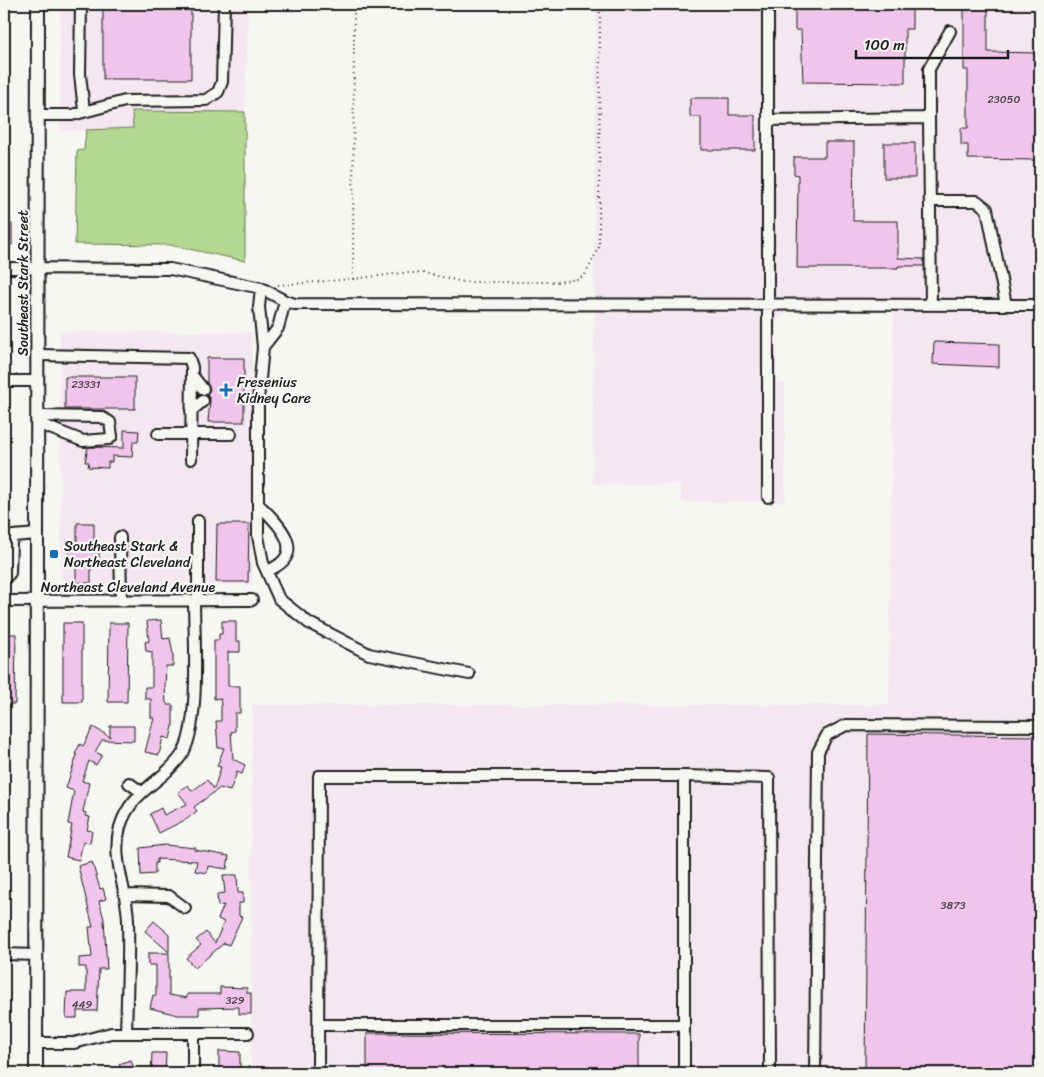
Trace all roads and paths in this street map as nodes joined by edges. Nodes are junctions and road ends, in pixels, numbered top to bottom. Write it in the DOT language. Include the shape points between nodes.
graph roads {
  1 [pos="38,4"];
  2 [pos="81,4"];
  3 [pos="224,4"];
  4 [pos="354,4"];
  5 [pos="600,4"];
  6 [pos="768,4"];
  7 [pos="950,31"];
  8 [pos="84,111"];
  9 [pos="38,115"];
  10 [pos="929,118"];
  11 [pos="768,120"];
  12 [pos="931,201"];
  13 [pos="4,268"];
  14 [pos="38,268"];
  15 [pos="353,279"];
  16 [pos="261,288"];
  17 [pos="285,301"];
  18 [pos="931,304"];
  19 [pos="766,305"];
  20 [pos="1006,305"];
  21 [pos="1040,305"];
  22 [pos="263,346"];
  23 [pos="38,354"];
  24 [pos="192,375"];
  25 [pos="4,381"];
  26 [pos="37,381"];
  27 [pos="203,389"];
  28 [pos="203,401"];
  29 [pos="191,411"];
  30 [pos="37,420"];
  31 [pos="158,434"];
  32 [pos="190,434"];
  33 [pos="231,434"];
  34 [pos="191,459"];
  35 [pos="768,497"];
  36 [pos="258,504"];
  37 [pos="198,521"];
  38 [pos="37,534"];
  39 [pos="120,537"];
  40 [pos="266,571"];
  41 [pos="4,579"];
  42 [pos="121,600"];
  43 [pos="196,600"];
  44 [pos="252,600"];
  45 [pos="4,601"];
  46 [pos="37,601"];
  47 [pos="470,674"];
  48 [pos="1040,726"];
  49 [pos="684,776"];
  50 [pos="129,783"];
  51 [pos="140,792"];
  52 [pos="125,895"];
  53 [pos="185,908"];
  54 [pos="4,954"];
  55 [pos="36,955"];
  56 [pos="318,1025"];
  57 [pos="683,1025"];
  58 [pos="126,1033"];
  59 [pos="193,1033"];
  60 [pos="248,1034"];
  61 [pos="36,1043"];
  62 [pos="36,1073"];
  63 [pos="193,1073"];
  64 [pos="318,1073"];
  65 [pos="684,1073"];
  66 [pos="770,1073"];
  67 [pos="815,1073"];
  1 -- 9 [label="main road, Southeast Stark Street"];
  2 -- 8 [label="street" via="80,74"];
  3 -- 8 [label="street" via="222,82 218,92 206,100 125,101"];
  4 -- 15 [label="path"];
  5 -- 15 [label="path" via="599,247 585,275 557,282 464,282 424,273"];
  6 -- 11 [label="street"];
  7 -- 10 [label="street" via="930,69"];
  8 -- 9 [label="street" via="72,116"];
  9 -- 14 [label="main road, Southeast Stark Street"];
  10 -- 11 [label="street"];
  10 -- 12 [label="street"];
  11 -- 19 [label="street"];
  12 -- 18 [label="street"];
  12 -- 20 [label="street" via="977,201 987,209"];
  13 -- 14 [label="street"];
  14 -- 16 [label="street" via="170,269"];
  14 -- 23 [label="main road, Southeast Stark Street"];
  15 -- 16 [label="path" via="289,282"];
  16 -- 17 [label="street"];
  16 -- 22 [label="street" via="259,307"];
  17 -- 19 [label="street" via="305,304"];
  17 -- 22 [label="street" via="278,328"];
  18 -- 19 [label="street"];
  18 -- 20 [label="street"];
  19 -- 35 [label="street"];
  20 -- 21 [label="street"];
  22 -- 36 [label="street" via="258,400"];
  23 -- 24 [label="street" via="189,358"];
  23 -- 26 [label="main road, Southeast Stark Street"];
  24 -- 27 [label="street"];
  24 -- 29 [label="street"];
  25 -- 26 [label="street"];
  26 -- 30 [label="main road, Southeast Stark Street"];
  28 -- 29 [label="street"];
  29 -- 32 [label="street"];
  30 -- 30 [label="street" via="84,441 112,436 110,422 101,417"];
  30 -- 38 [label="main road, Southeast Stark Street"];
  31 -- 32 [label="street"];
  32 -- 33 [label="street"];
  32 -- 34 [label="street"];
  36 -- 40 [label="street" via="258,536"];
  36 -- 40 [label="street" via="287,538 286,559 280,566"];
  37 -- 43 [label="street"];
  38 -- 41 [label="street" via="13,536 10,572"];
  38 -- 46 [label="main road, Southeast Stark Street"];
  39 -- 42 [label="street"];
  40 -- 47 [label="street" via="279,599 309,623 369,654"];
  42 -- 43 [label="street, Northeast Cleveland Avenue"];
  42 -- 46 [label="street, Northeast Cleveland Avenue"];
  43 -- 44 [label="street, Northeast Cleveland Avenue"];
  43 -- 51 [label="street" via="192,730 173,766"];
  45 -- 46 [label="street, Northeast Cleveland Avenue"];
  46 -- 55 [label="main road, Southeast Stark Street"];
  48 -- 67 [label="street" via="846,725 827,735 818,752"];
  49 -- 56 [label="street" via="319,776"];
  49 -- 57 [label="street"];
  49 -- 66 [label="street" via="769,778"];
  50 -- 51 [label="street"];
  51 -- 52 [label="street" via="124,816 118,838 117,856"];
  52 -- 53 [label="street" via="169,896"];
  52 -- 58 [label="street" via="128,919"];
  54 -- 55 [label="street"];
  55 -- 61 [label="main road, Southeast Stark Street"];
  56 -- 57 [label="street"];
  56 -- 64 [label="street"];
  57 -- 65 [label="street"];
  58 -- 59 [label="street"];
  58 -- 61 [label="street" via="100,1035 74,1043"];
  59 -- 60 [label="street"];
  59 -- 63 [label="street"];
  61 -- 62 [label="main road, Southeast Stark Street"];
}
